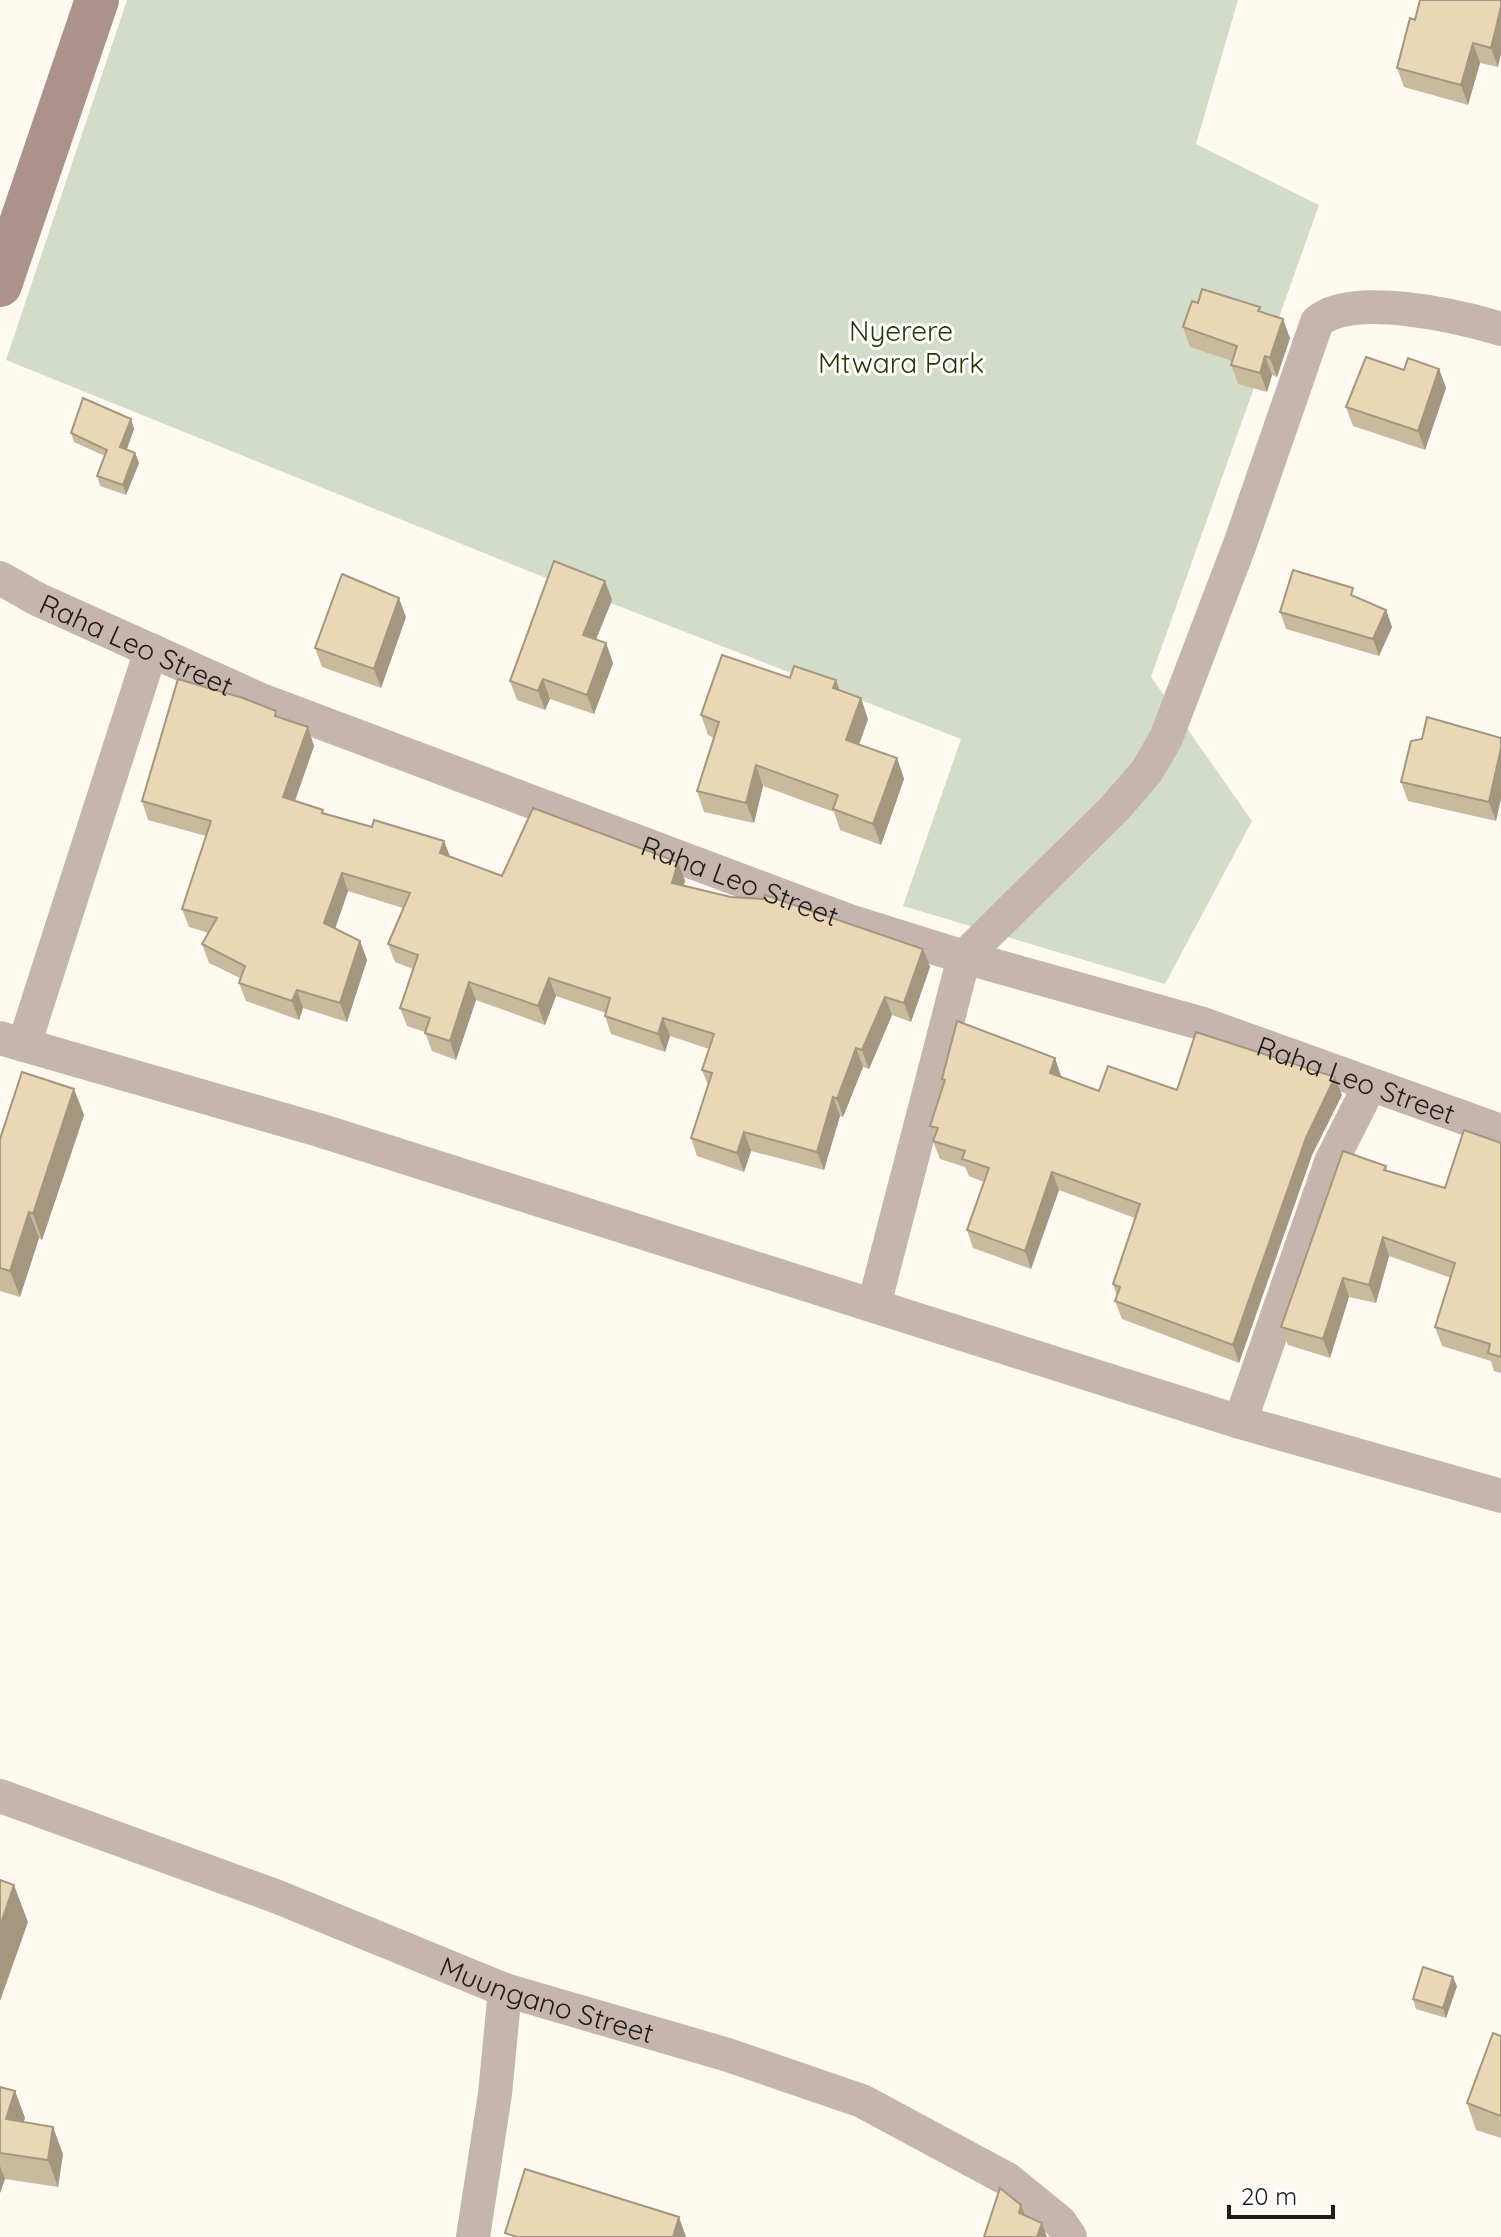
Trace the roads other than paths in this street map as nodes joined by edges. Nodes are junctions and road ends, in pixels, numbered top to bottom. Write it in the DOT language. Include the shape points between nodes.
graph roads {
  1 [pos="97,0"];
  2 [pos="0,285"];
  3 [pos="1501,329"];
  4 [pos="0,578"];
  5 [pos="151,650"];
  6 [pos="964,957"];
  7 [pos="12,1042"];
  8 [pos="1370,1085"];
  9 [pos="1501,1131"];
  10 [pos="874,1305"];
  11 [pos="1240,1422"];
  12 [pos="1501,1496"];
  13 [pos="0,1796"];
  14 [pos="505,1990"];
  15 [pos="473,2237"];
  16 [pos="1070,2237"];
  1 -- 2 [label="street"];
  3 -- 6 [label="street" via="1362,307 1327,313 1317,322 1166,738 1147,771 1114,809"];
  4 -- 5 [label="street, Raha Leo Street"];
  5 -- 6 [label="street, Raha Leo Street" via="261,700 849,921"];
  5 -- 7 [label="street"];
  6 -- 8 [label="street, Raha Leo Street" via="1200,1023"];
  6 -- 10 [label="street"];
  7 -- 10 [label="street" via="319,1130"];
  8 -- 9 [label="street, Raha Leo Street"];
  8 -- 11 [label="street" via="1331,1162"];
  10 -- 11 [label="street"];
  11 -- 12 [label="street"];
  13 -- 14 [label="street, Muungano Street" via="278,1897"];
  14 -- 15 [label="street"];
  14 -- 16 [label="street, Muungano Street" via="728,2055 862,2101 1007,2179 1060,2222"];
}
